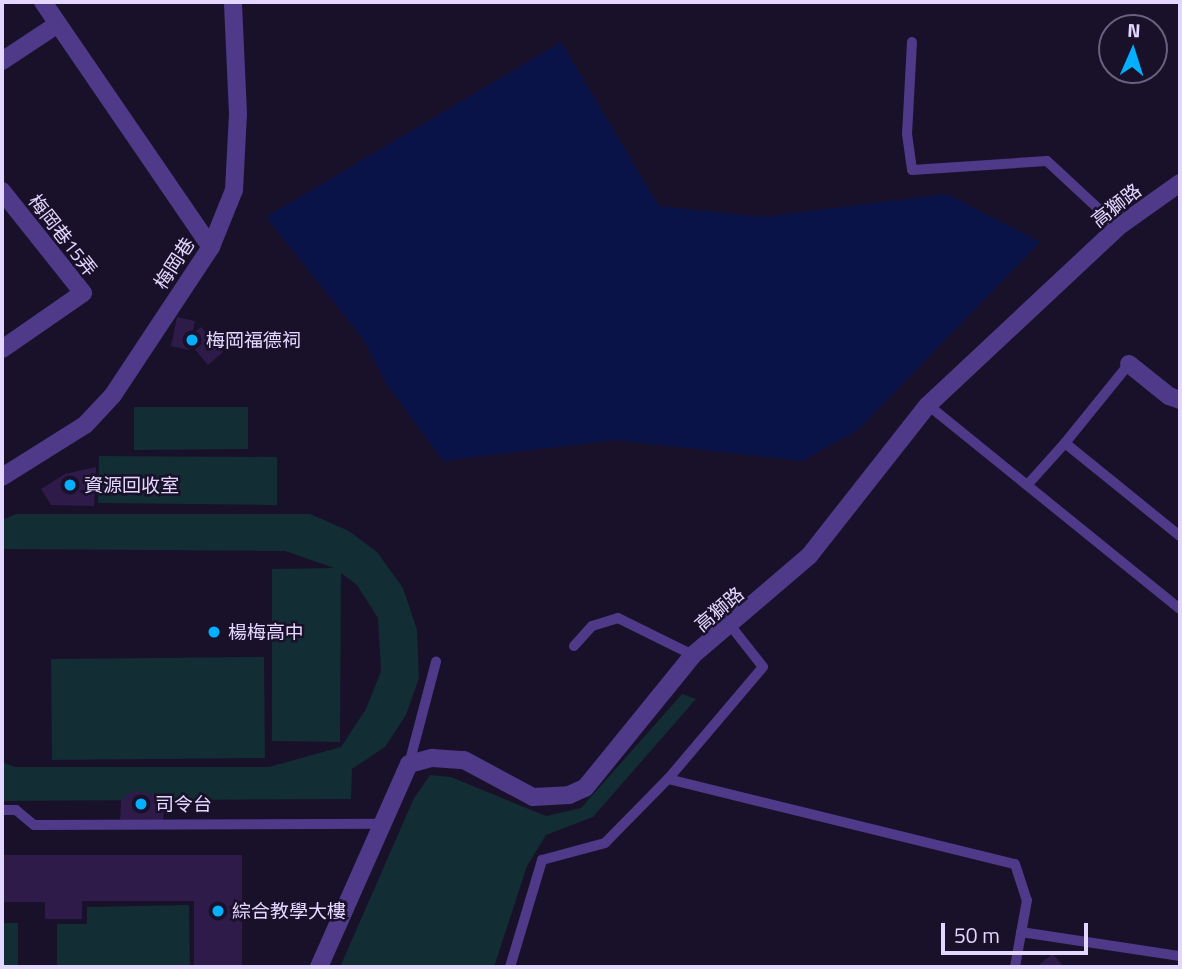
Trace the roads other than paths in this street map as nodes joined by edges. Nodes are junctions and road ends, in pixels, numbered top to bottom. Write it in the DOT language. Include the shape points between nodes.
graph roads {
  1 [pos="43,2"];
  2 [pos="233,2"];
  3 [pos="58,24"];
  4 [pos="912,42"];
  5 [pos="2,61"];
  6 [pos="1180,183"];
  7 [pos="2,191"];
  8 [pos="1118,227"];
  9 [pos="211,247"];
  10 [pos="2,349"];
  11 [pos="1129,364"];
  12 [pos="1180,400"];
  13 [pos="928,405"];
  14 [pos="1065,443"];
  15 [pos="2,475"];
  16 [pos="1029,482"];
  17 [pos="1180,536"];
  18 [pos="1180,609"];
  19 [pos="730,625"];
  20 [pos="574,646"];
  21 [pos="693,655"];
  22 [pos="436,662"];
  23 [pos="409,764"];
  24 [pos="668,779"];
  25 [pos="2,810"];
  26 [pos="383,824"];
  27 [pos="1021,932"];
  28 [pos="1180,956"];
  29 [pos="319,967"];
  30 [pos="510,967"];
  31 [pos="1015,967"];
  1 -- 3 [label="street"];
  2 -- 9 [label="street, 梅岡巷" via="238,114 234,190"];
  3 -- 5 [label="street"];
  3 -- 9 [label="street"];
  4 -- 8 [label="lane" via="906,135 912,170 1047,162"];
  6 -- 8 [label="street, 高獅路"];
  7 -- 10 [label="street, 梅岡巷15弄" via="83,293"];
  8 -- 13 [label="street, 高獅路"];
  9 -- 15 [label="street, 梅岡巷" via="113,395 85,425"];
  11 -- 12 [label="street" via="1168,396"];
  11 -- 14 [label="lane"];
  13 -- 16 [label="lane"];
  13 -- 19 [label="street, 高獅路" via="809,556"];
  14 -- 16 [label="lane"];
  14 -- 17 [label="lane"];
  16 -- 18 [label="lane"];
  19 -- 21 [label="street, 高獅路"];
  19 -- 24 [label="lane" via="763,667"];
  20 -- 21 [label="lane" via="592,626 618,618"];
  21 -- 23 [label="street, 高獅路" via="607,767 585,788 569,795 533,797 464,760 432,758"];
  22 -- 23 [label="lane"];
  23 -- 26 [label="street"];
  24 -- 27 [label="lane" via="1015,864 1027,900"];
  24 -- 30 [label="lane" via="605,843 542,860"];
  25 -- 26 [label="lane" via="16,810 34,825"];
  26 -- 29 [label="street"];
  27 -- 28 [label="lane"];
  27 -- 31 [label="lane"];
}
